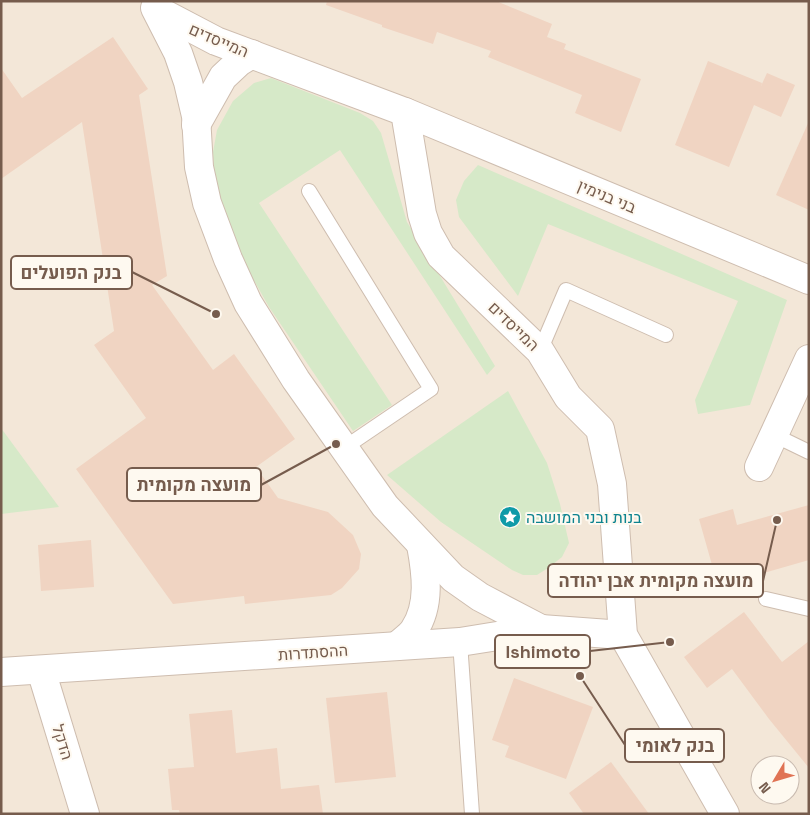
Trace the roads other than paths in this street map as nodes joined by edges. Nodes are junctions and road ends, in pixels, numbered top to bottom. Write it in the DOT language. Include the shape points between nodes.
graph roads {
  1 [pos="154,6"];
  2 [pos="252,54"];
  3 [pos="405,112"];
  4 [pos="196,125"];
  5 [pos="310,191"];
  6 [pos="809,280"];
  7 [pos="666,335"];
  8 [pos="540,350"];
  9 [pos="809,358"];
  10 [pos="774,436"];
  11 [pos="344,448"];
  12 [pos="809,452"];
  13 [pos="759,467"];
  14 [pos="421,545"];
  15 [pos="766,599"];
  16 [pos="809,609"];
  17 [pos="541,630"];
  18 [pos="623,635"];
  19 [pos="460,642"];
  20 [pos="397,646"];
  21 [pos="41,670"];
  22 [pos="1,672"];
  23 [pos="85,814"];
  24 [pos="472,814"];
  25 [pos="725,814"];
  1 -- 2 [label="street, המייסדים" via="216,41"];
  1 -- 4 [label="street, המייסדים" via="178,53 188,82"];
  2 -- 3 [label="street, המייסדים"];
  2 -- 4 [label="street" via="223,77"];
  3 -- 6 [label="street, בני בנימין"];
  3 -- 8 [label="street, המייסדים" via="428,233 442,256"];
  4 -- 11 [label="street, המייסדים" via="199,167 208,203 248,303"];
  5 -- 11 [label="lane" via="431,389"];
  7 -- 8 [label="lane" via="566,290"];
  8 -- 18 [label="street, המייסדים" via="568,397 600,430 612,484"];
  9 -- 10 [label="street"];
  10 -- 12 [label="lane"];
  10 -- 13 [label="street"];
  11 -- 14 [label="street, המייסדים" via="385,506"];
  14 -- 17 [label="street, המייסדים" via="453,578 480,597"];
  14 -- 20 [label="street" via="426,569 423,613 414,631"];
  15 -- 16 [label="lane"];
  17 -- 18 [label="street, ההסתדרות"];
  17 -- 19 [label="street, ההסתדרות"];
  18 -- 25 [label="street, המייסדים"];
  19 -- 20 [label="street, ההסתדרות"];
  19 -- 24 [label="lane"];
  20 -- 21 [label="street, ההסתדרות"];
  21 -- 22 [label="street, ההסתדרות"];
  21 -- 23 [label="street, הדקל"];
}
